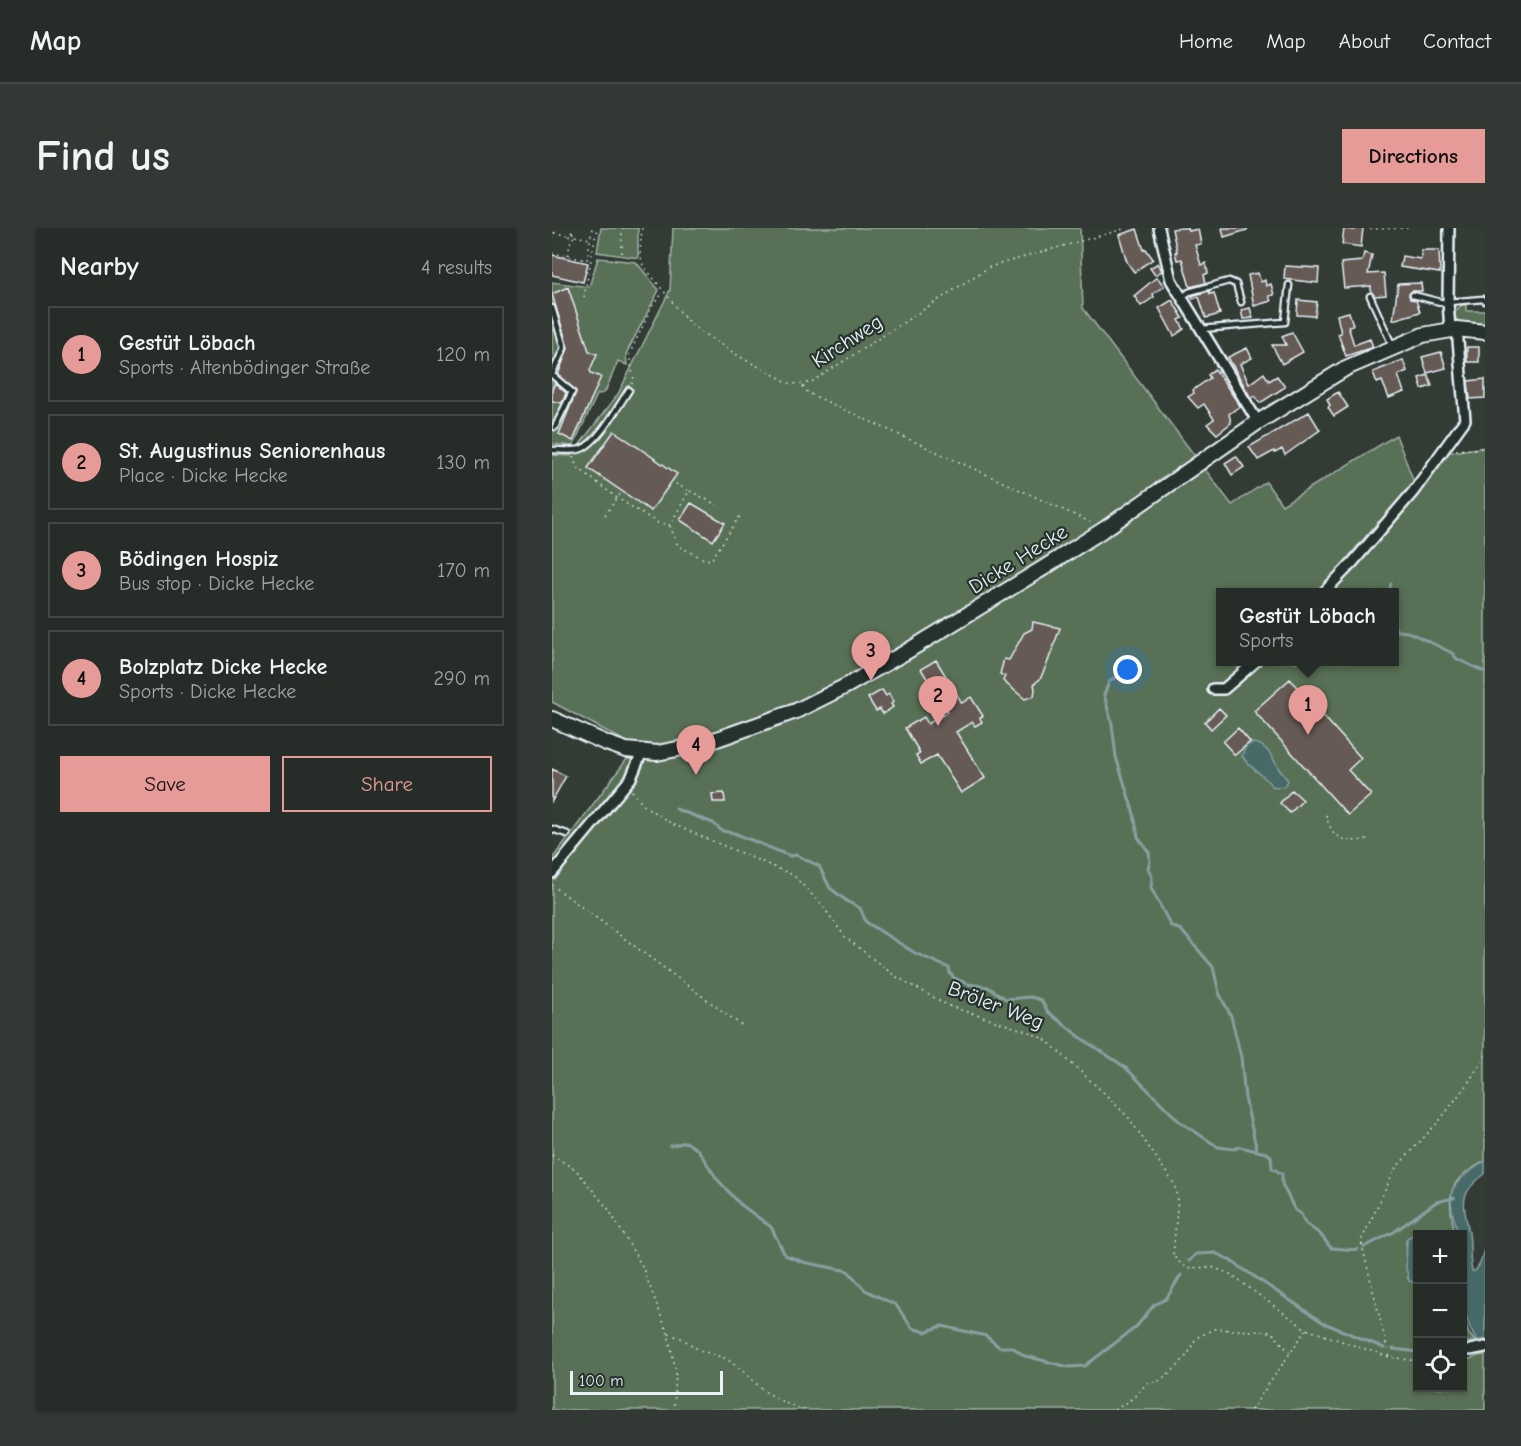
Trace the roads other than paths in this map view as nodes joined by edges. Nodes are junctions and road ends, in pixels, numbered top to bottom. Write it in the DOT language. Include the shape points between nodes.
graph roads {
  1 [pos="1159,228"];
  2 [pos="1449,228"];
  3 [pos="1289,285"];
  4 [pos="1413,295"];
  5 [pos="1370,296"];
  6 [pos="1182,297"];
  7 [pos="1485,301"];
  8 [pos="1241,302"];
  9 [pos="1448,303"];
  10 [pos="552,308"];
  11 [pos="1201,329"];
  12 [pos="1453,329"];
  13 [pos="1485,332"];
  14 [pos="1393,347"];
  15 [pos="552,375"];
  16 [pos="629,390"];
  17 [pos="1258,422"];
  18 [pos="555,427"];
  19 [pos="552,450"];
  20 [pos="1328,588"];
  21 [pos="1250,666"];
  22 [pos="1213,689"];
  23 [pos="552,719"];
  24 [pos="642,752"];
  25 [pos="552,829"];
  26 [pos="567,834"];
  27 [pos="552,873"];
  28 [pos="1485,1347"];
  29 [pos="1470,1350"];
  1 -- 6 [label="street" via="1171,280"];
  2 -- 9 [label="street"];
  3 -- 11 [label="lane" via="1285,322"];
  4 -- 9 [label="lane"];
  5 -- 14 [label="lane"];
  6 -- 8 [label="lane" via="1229,281 1236,284"];
  6 -- 11 [label="street"];
  7 -- 9 [label="lane"];
  9 -- 12 [label="street"];
  10 -- 15 [label="lane" via="564,348"];
  11 -- 17 [label="street"];
  12 -- 13 [label="street, Dicke Hecke"];
  12 -- 14 [label="street, Dicke Hecke"];
  12 -- 20 [label="street" via="1465,420 1413,492"];
  14 -- 17 [label="street, Dicke Hecke" via="1346,368"];
  15 -- 18 [label="lane" via="572,392"];
  16 -- 19 [label="lane" via="592,442 582,449"];
  17 -- 24 [label="street, Dicke Hecke" via="1106,528 916,646 823,698 703,744 675,751"];
  21 -- 22 [label="street" via="1224,689"];
  23 -- 24 [label="street, Dicke Hecke" via="606,743"];
  24 -- 27 [label="street" via="631,778"];
  25 -- 26 [label="lane"];
  28 -- 29 [label="street"];
}
